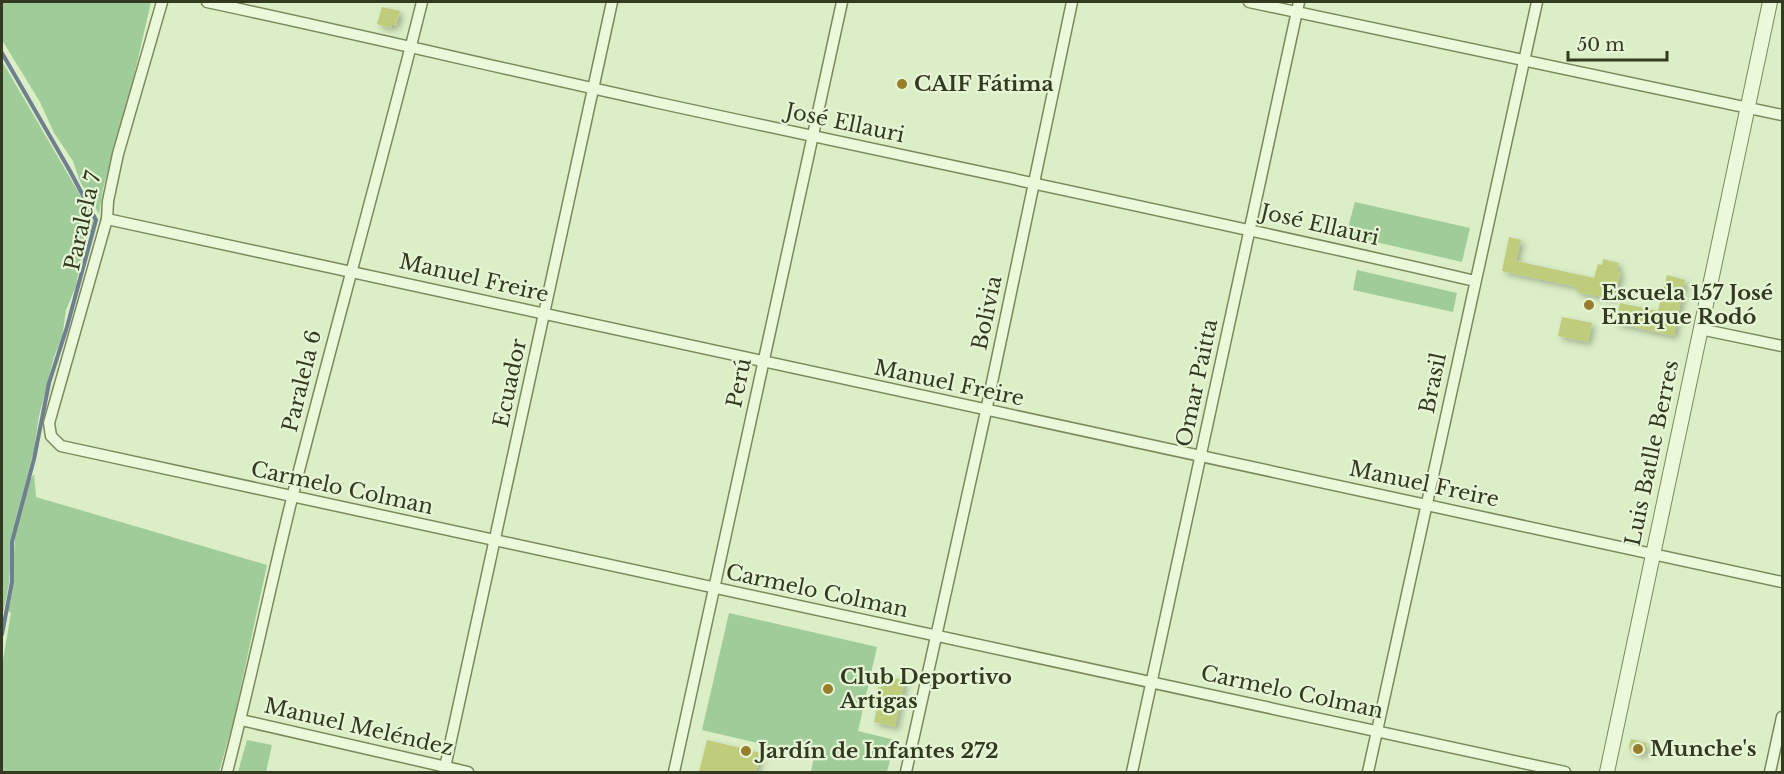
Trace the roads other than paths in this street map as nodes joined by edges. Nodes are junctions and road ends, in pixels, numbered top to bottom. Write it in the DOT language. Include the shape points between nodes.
graph roads {
  1 [pos="162,2"];
  2 [pos="207,2"];
  3 [pos="422,2"];
  4 [pos="612,2"];
  5 [pos="842,2"];
  6 [pos="1072,2"];
  7 [pos="1249,2"];
  8 [pos="1537,2"];
  9 [pos="1770,2"];
  10 [pos="1298,7"];
  11 [pos="411,46"];
  12 [pos="1524,61"];
  13 [pos="594,89"];
  14 [pos="1747,108"];
  15 [pos="1782,115"];
  16 [pos="813,136"];
  17 [pos="1034,183"];
  18 [pos="107,219"];
  19 [pos="1250,229"];
  20 [pos="350,271"];
  21 [pos="1475,281"];
  22 [pos="545,314"];
  23 [pos="1700,329"];
  24 [pos="1782,346"];
  25 [pos="763,362"];
  26 [pos="986,411"];
  27 [pos="61,446"];
  28 [pos="1202,456"];
  29 [pos="292,498"];
  30 [pos="1427,505"];
  31 [pos="495,540"];
  32 [pos="1652,552"];
  33 [pos="1782,582"];
  34 [pos="713,588"];
  35 [pos="935,637"];
  36 [pos="1152,682"];
  37 [pos="1782,717"];
  38 [pos="241,720"];
  39 [pos="1377,731"];
  40 [pos="445,770"];
  41 [pos="226,772"];
  42 [pos="468,772"];
  43 [pos="674,772"];
  44 [pos="906,772"];
  45 [pos="1132,772"];
  46 [pos="1368,772"];
  47 [pos="1565,772"];
  48 [pos="1606,772"];
  49 [pos="1770,772"];
  1 -- 18 [label="street, Paralela 7" via="118,154"];
  2 -- 11 [label="street, José Ellauri"];
  3 -- 11 [label="street, Paralela 6"];
  4 -- 13 [label="street, Ecuador"];
  5 -- 16 [label="street, Perú"];
  6 -- 17 [label="street, Bolivia"];
  7 -- 10 [label="street"];
  8 -- 12 [label="street, Brasil"];
  9 -- 14 [label="street, Luis Batlle Berres"];
  10 -- 12 [label="street"];
  10 -- 19 [label="street, Omar Paitta"];
  11 -- 13 [label="street, José Ellauri"];
  11 -- 20 [label="street, Paralela 6"];
  12 -- 14 [label="street"];
  12 -- 21 [label="street, Brasil"];
  13 -- 16 [label="street, José Ellauri"];
  13 -- 22 [label="street, Ecuador"];
  14 -- 15 [label="street"];
  14 -- 23 [label="street, Luis Batlle Berres"];
  16 -- 17 [label="street, José Ellauri"];
  16 -- 25 [label="street, Perú"];
  17 -- 19 [label="street, José Ellauri"];
  17 -- 26 [label="street, Bolivia"];
  18 -- 20 [label="street, Manuel Freire"];
  18 -- 27 [label="street, Paralela 7" via="49,423 51,436"];
  19 -- 21 [label="street, José Ellauri"];
  19 -- 28 [label="street, Omar Paitta"];
  20 -- 22 [label="street, Manuel Freire"];
  20 -- 29 [label="street, Paralela 6"];
  21 -- 30 [label="street, Brasil"];
  22 -- 25 [label="street, Manuel Freire"];
  22 -- 31 [label="street, Ecuador"];
  23 -- 24 [label="street"];
  23 -- 32 [label="street, Luis Batlle Berres"];
  25 -- 26 [label="street, Manuel Freire"];
  25 -- 34 [label="street, Perú"];
  26 -- 28 [label="street, Manuel Freire"];
  26 -- 35 [label="street, Bolivia"];
  27 -- 29 [label="street, Carmelo Colman"];
  28 -- 30 [label="street, Manuel Freire"];
  28 -- 36 [label="street, Omar Paitta"];
  29 -- 31 [label="street, Carmelo Colman"];
  29 -- 38 [label="street, Paralela 6"];
  30 -- 32 [label="street, Manuel Freire"];
  30 -- 39 [label="street, Brasil"];
  31 -- 34 [label="street, Carmelo Colman"];
  31 -- 40 [label="street, Ecuador"];
  32 -- 33 [label="street, Manuel Freire"];
  32 -- 48 [label="street, Luis Batlle Berres"];
  34 -- 35 [label="street, Carmelo Colman"];
  34 -- 43 [label="street, Perú"];
  35 -- 36 [label="street, Carmelo Colman"];
  35 -- 44 [label="street, Bolivia"];
  36 -- 39 [label="street, Carmelo Colman"];
  36 -- 45 [label="street, Omar Paitta"];
  37 -- 49 [label="street"];
  38 -- 40 [label="street, Manuel Meléndez"];
  38 -- 41 [label="street, Paralela 6"];
  39 -- 46 [label="street, Brasil"];
  39 -- 47 [label="street, Carmelo Colman"];
  40 -- 42 [label="street, Manuel Meléndez"];
}
